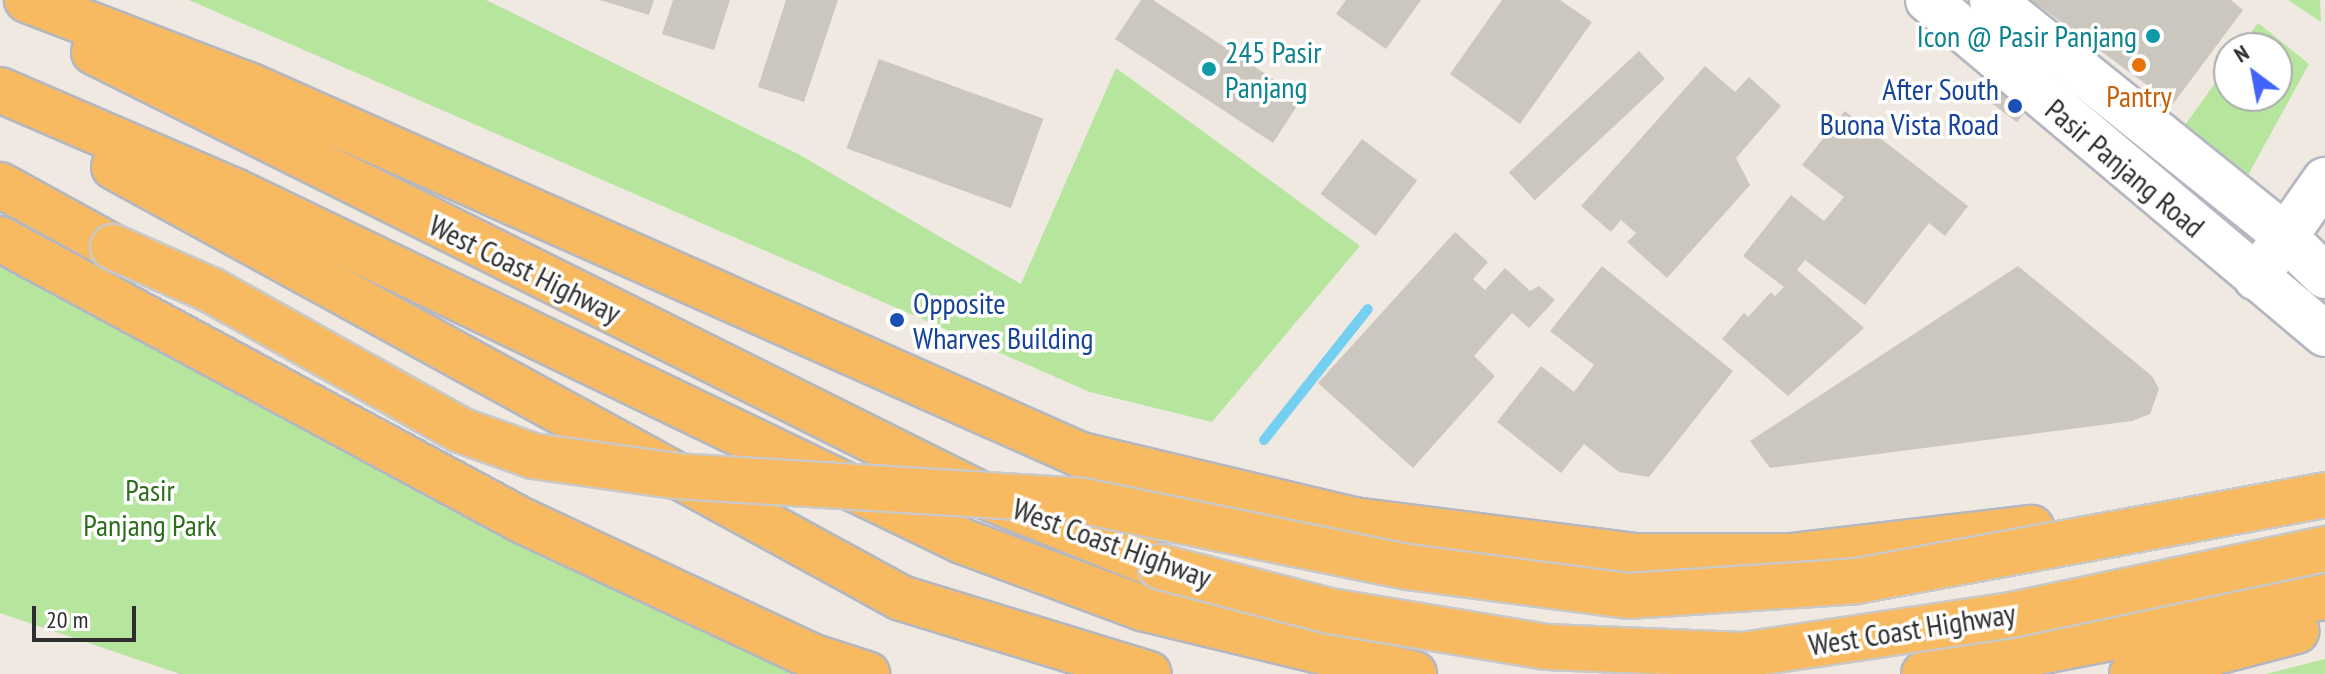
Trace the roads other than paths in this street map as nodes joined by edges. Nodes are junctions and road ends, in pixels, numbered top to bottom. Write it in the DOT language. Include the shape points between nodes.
graph roads {
  1 [pos="27,0"];
  2 [pos="1928,0"];
  3 [pos="1992,0"];
  4 [pos="0,2"];
  5 [pos="0,90"];
  6 [pos="0,104"];
  7 [pos="2325,180"];
  8 [pos="0,185"];
  9 [pos="2287,238"];
  10 [pos="0,239"];
  11 [pos="2325,276"];
  12 [pos="2256,278"];
  13 [pos="2325,334"];
  14 [pos="2325,478"];
  15 [pos="2325,495"];
  16 [pos="2325,549"];
  17 [pos="2325,597"];
  18 [pos="2325,623"];
  19 [pos="2325,640"];
  20 [pos="867,674"];
  21 [pos="1149,674"];
  22 [pos="1414,674"];
  23 [pos="1924,674"];
  24 [pos="2132,674"];
  25 [pos="2210,674"];
  1 -- 14 [label="highway" via="249,85 1081,455 1354,520 1636,556 1791,556 1947,541"];
  2 -- 12 [label="main road, Pasir Panjang Road"];
  3 -- 9 [label="main road, Pasir Panjang Road"];
  4 -- 16 [label="highway, West Coast Highway, bridge" via="270,143 982,495 1161,567 1330,611 1547,647 1743,655 2016,614"];
  5 -- 22 [label="highway, West Coast Highway, bridge" via="235,191 962,541 1142,608"];
  6 -- 21 [label="highway" via="901,598"];
  7 -- 9 [label="main road"];
  8 -- 15 [label="highway, bridge" via="113,247 211,290 460,430 533,456 675,476 1083,501 1408,567 1628,596 1857,581"];
  9 -- 11 [label="main road, Pasir Panjang Road"];
  9 -- 12 [label="main road"];
  10 -- 20 [label="highway" via="521,520 814,657"];
  12 -- 13 [label="main road, Pasir Panjang Road"];
  17 -- 23 [label="highway, West Coast Highway"];
  18 -- 24 [label="highway"];
  19 -- 25 [label="highway"];
}
